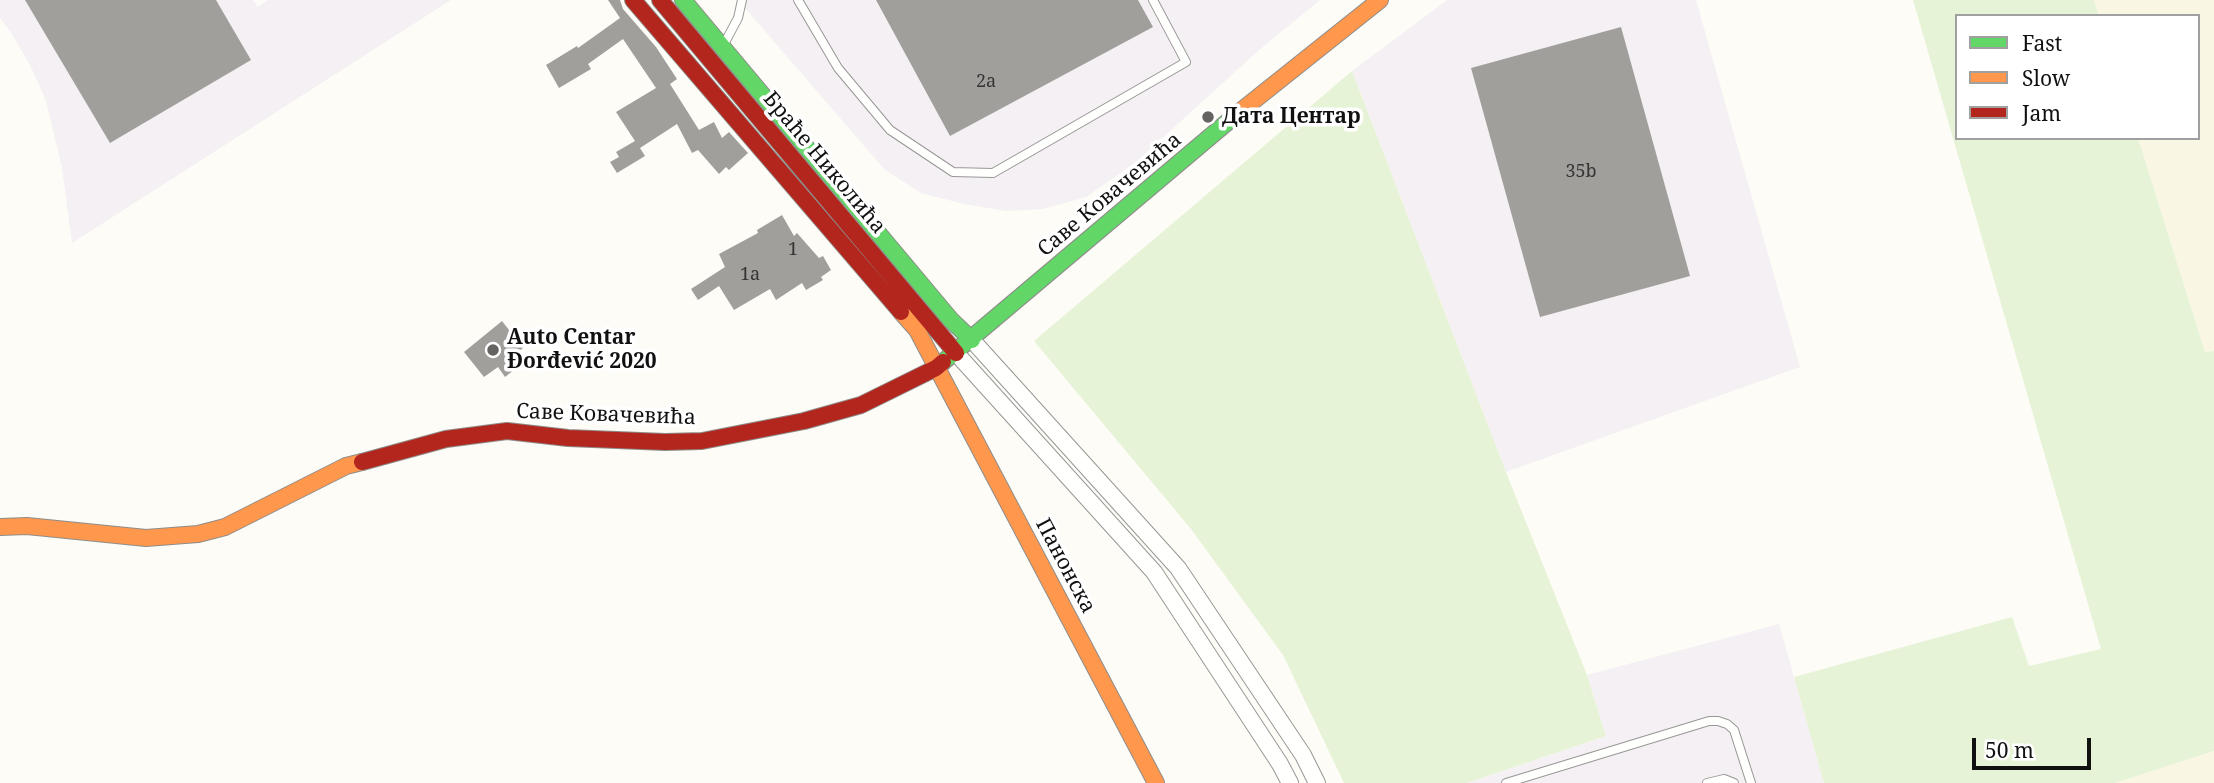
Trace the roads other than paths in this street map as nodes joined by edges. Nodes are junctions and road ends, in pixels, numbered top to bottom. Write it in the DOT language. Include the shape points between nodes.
graph roads {
  1 [pos="633,0"];
  2 [pos="660,0"];
  3 [pos="683,0"];
  4 [pos="742,0"];
  5 [pos="798,0"];
  6 [pos="1153,0"];
  7 [pos="1380,0"];
  8 [pos="722,49"];
  9 [pos="972,340"];
  10 [pos="956,353"];
  11 [pos="936,368"];
  12 [pos="0,527"];
  13 [pos="1156,783"];
  14 [pos="1290,783"];
  15 [pos="1317,783"];
  16 [pos="1506,783"];
  17 [pos="1707,783"];
  18 [pos="1734,783"];
  19 [pos="1751,783"];
  1 -- 11 [label="street, Панонска" via="917,330"];
  2 -- 10 [label="street, Браће Николића"];
  3 -- 8 [label="street, Браће Николића"];
  4 -- 8 [label="lane"];
  5 -- 6 [label="lane" via="838,68 890,130 953,172 993,173 1186,62"];
  7 -- 9 [label="street, Саве Ковачевића" via="1282,76"];
  8 -- 9 [label="street, Браће Николића"];
  9 -- 10 [label="street, Саве Ковачевића"];
  9 -- 15 [label="street" via="1178,568"];
  10 -- 11 [label="street, Саве Ковачевића"];
  10 -- 14 [label="street" via="1154,572"];
  11 -- 12 [label="street, Саве Ковачевића" via="860,405 702,441 506,431 433,442 346,466 225,527 198,534 146,538"];
  11 -- 13 [label="street, Панонска"];
  16 -- 19 [label="lane" via="1709,721 1734,730"];
  17 -- 18 [label="lane" via="1724,779"];
}
